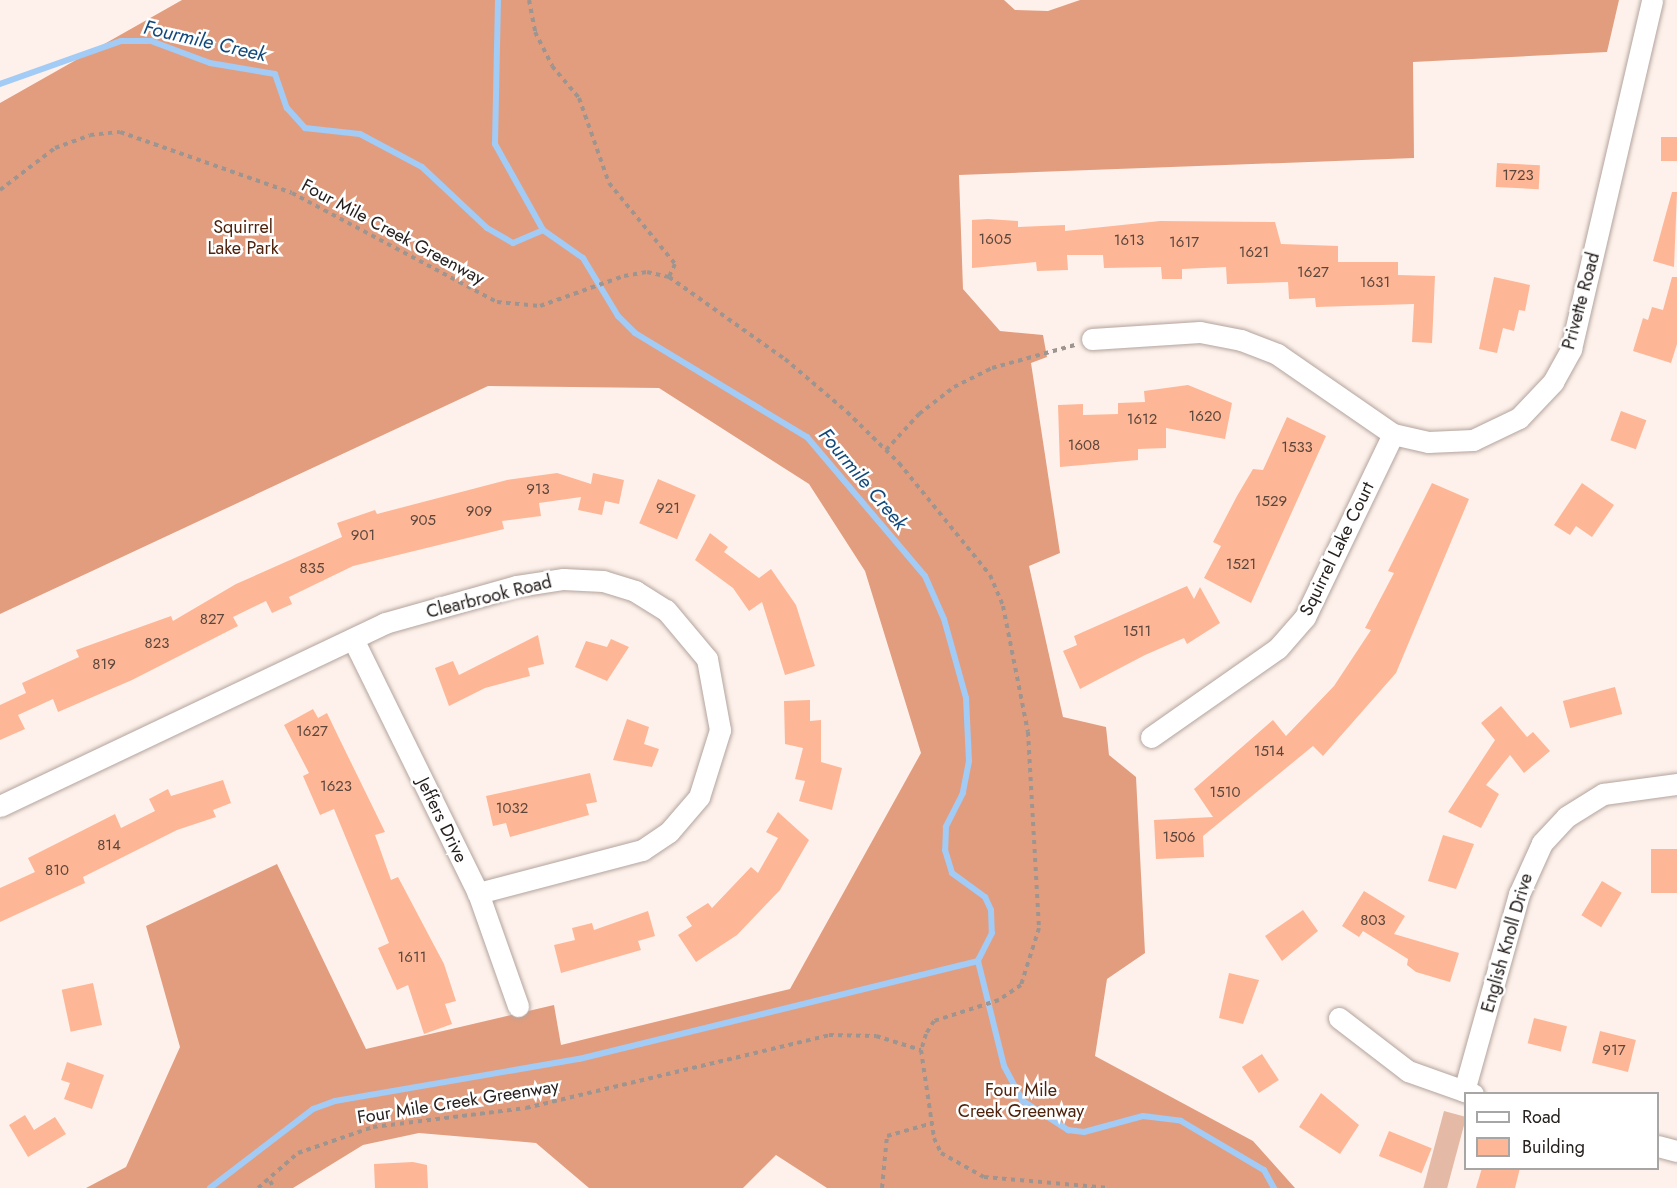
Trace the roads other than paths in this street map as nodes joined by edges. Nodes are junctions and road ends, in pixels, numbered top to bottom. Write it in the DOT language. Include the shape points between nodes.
graph roads {
  1 [pos="1652,0"];
  2 [pos="1092,339"];
  3 [pos="1393,434"];
  4 [pos="353,639"];
  5 [pos="1151,737"];
  6 [pos="1677,784"];
  7 [pos="0,806"];
  8 [pos="478,893"];
  9 [pos="518,1006"];
  10 [pos="1339,1017"];
  11 [pos="1468,1092"];
  12 [pos="1659,1146"];
  13 [pos="1677,1151"];
  1 -- 3 [label="street, Privette Road" via="1589,283 1571,349 1554,382 1519,418 1473,440 1428,442"];
  2 -- 3 [label="street, Privette Road" via="1200,332 1240,340 1277,354"];
  3 -- 5 [label="street, Squirrel Lake Court" via="1305,617 1278,648"];
  4 -- 7 [label="street, Clearbrook Road"];
  4 -- 8 [label="street, Jeffers Drive"];
  4 -- 8 [label="street, Clearbrook Road" via="385,624 517,586 603,581 635,591 666,610 706,658 718,703 716,757 699,796 669,832 642,850 605,863"];
  6 -- 11 [label="street, English Knoll Drive" via="1603,794 1566,817 1542,843 1520,894"];
  8 -- 9 [label="street, Jeffers Drive"];
  10 -- 11 [label="street" via="1408,1071"];
  12 -- 13 [label="street"];
}
